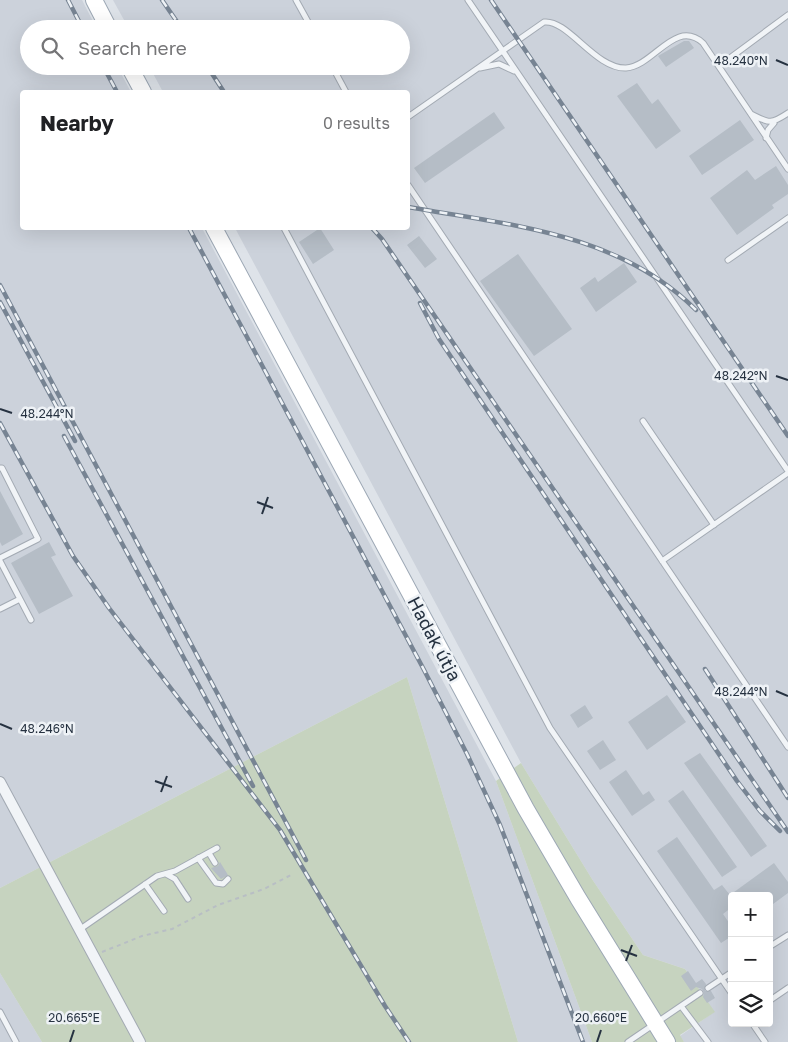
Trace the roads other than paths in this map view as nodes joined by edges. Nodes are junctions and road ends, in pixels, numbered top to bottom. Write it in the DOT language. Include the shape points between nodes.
graph roads {
  1 [pos="94,0"];
  2 [pos="296,0"];
  3 [pos="468,0"];
  4 [pos="788,15"];
  5 [pos="104,20"];
  6 [pos="307,20"];
  7 [pos="501,50"];
  8 [pos="719,66"];
  9 [pos="474,70"];
  10 [pos="518,74"];
  11 [pos="134,75"];
  12 [pos="337,75"];
  13 [pos="142,90"];
  14 [pos="345,90"];
  15 [pos="788,113"];
  16 [pos="751,114"];
  17 [pos="410,116"];
  18 [pos="774,123"];
  19 [pos="766,138"];
  20 [pos="788,169"];
  21 [pos="410,188"];
  22 [pos="788,218"];
  23 [pos="215,230"];
  24 [pos="285,230"];
  25 [pos="728,260"];
  26 [pos="643,421"];
  27 [pos="0,468"];
  28 [pos="788,472"];
  29 [pos="714,525"];
  30 [pos="0,559"];
  31 [pos="662,561"];
  32 [pos="20,599"];
  33 [pos="0,609"];
  34 [pos="31,620"];
  35 [pos="788,747"];
  36 [pos="0,782"];
  37 [pos="217,848"];
  38 [pos="209,852"];
  39 [pos="198,858"];
  40 [pos="215,863"];
  41 [pos="165,873"];
  42 [pos="228,879"];
  43 [pos="145,884"];
  44 [pos="188,899"];
  45 [pos="164,911"];
  46 [pos="79,930"];
  47 [pos="788,935"];
  48 [pos="773,944"];
  49 [pos="728,975"];
  50 [pos="721,979"];
  51 [pos="708,988"];
  52 [pos="788,988"];
  53 [pos="728,989"];
  54 [pos="700,993"];
  55 [pos="773,998"];
  56 [pos="681,1006"];
  57 [pos="0,1012"];
  58 [pos="655,1023"];
  59 [pos="755,1027"];
  60 [pos="629,1041"];
  61 [pos="16,1042"];
  62 [pos="140,1042"];
  63 [pos="667,1042"];
  64 [pos="708,1042"];
  65 [pos="765,1042"];
  1 -- 5 [label="main road"];
  2 -- 6 [label="lane"];
  3 -- 7 [label="lane"];
  4 -- 8 [label="lane"];
  7 -- 8 [label="lane" via="548,21 560,26 597,57 624,68 634,66 678,37 688,34 703,43"];
  7 -- 9 [label="lane"];
  7 -- 10 [label="lane"];
  8 -- 16 [label="lane"];
  9 -- 10 [label="lane" via="499,64"];
  9 -- 17 [label="lane"];
  10 -- 28 [label="lane"];
  11 -- 13 [label="main road"];
  12 -- 14 [label="lane"];
  15 -- 18 [label="lane"];
  16 -- 18 [label="lane"];
  16 -- 19 [label="lane"];
  18 -- 19 [label="lane"];
  19 -- 20 [label="lane"];
  21 -- 31 [label="lane"];
  22 -- 25 [label="lane"];
  23 -- 58 [label="main road, Hadak útja" via="526,810"];
  24 -- 50 [label="lane" via="550,728"];
  26 -- 29 [label="lane"];
  27 -- 30 [label="lane" via="38,539"];
  28 -- 29 [label="lane"];
  29 -- 31 [label="lane"];
  30 -- 32 [label="lane"];
  31 -- 35 [label="lane"];
  32 -- 33 [label="lane"];
  32 -- 34 [label="lane"];
  36 -- 46 [label="street"];
  37 -- 38 [label="lane"];
  38 -- 39 [label="lane"];
  38 -- 40 [label="lane"];
  39 -- 41 [label="lane" via="175,872"];
  39 -- 42 [label="lane" via="216,884 223,884"];
  41 -- 43 [label="lane"];
  41 -- 44 [label="lane" via="175,879"];
  43 -- 45 [label="lane"];
  43 -- 46 [label="lane"];
  46 -- 62 [label="street"];
  47 -- 48 [label="lane"];
  49 -- 50 [label="lane"];
  50 -- 51 [label="lane"];
  50 -- 53 [label="lane"];
  52 -- 55 [label="lane"];
  54 -- 56 [label="lane"];
  56 -- 58 [label="lane"];
  56 -- 64 [label="lane"];
  57 -- 61 [label="lane"];
  58 -- 60 [label="lane"];
  58 -- 63 [label="main road, Hadak útja"];
  59 -- 65 [label="lane"];
}
